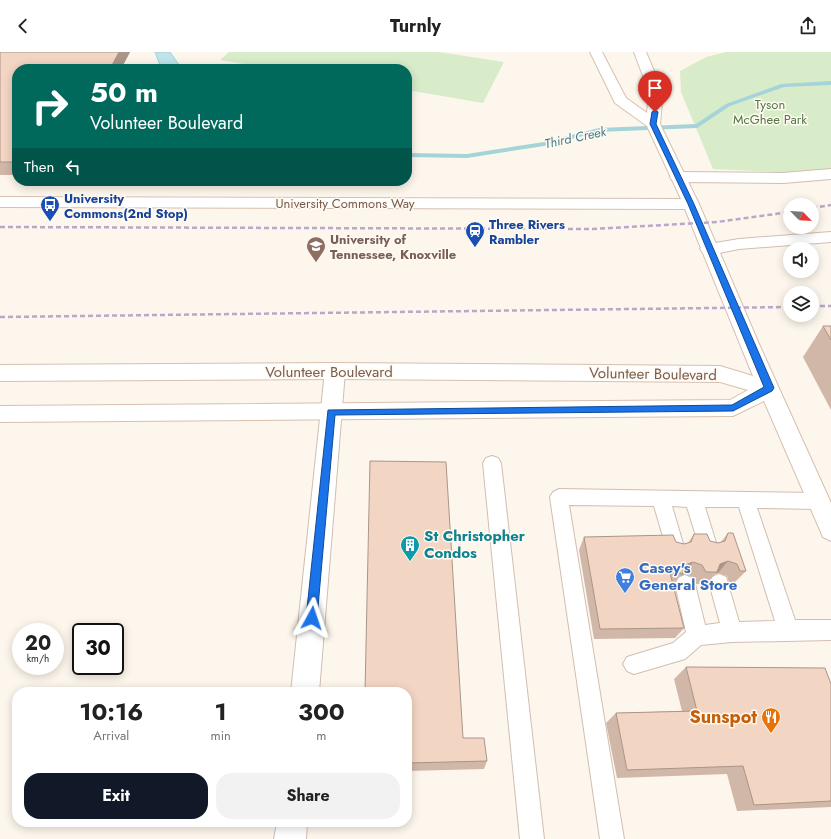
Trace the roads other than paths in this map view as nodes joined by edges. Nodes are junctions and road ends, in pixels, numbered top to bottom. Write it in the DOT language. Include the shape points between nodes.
graph roads {
  1 [pos="596,52"];
  2 [pos="640,52"];
  3 [pos="653,124"];
  4 [pos="831,174"];
  5 [pos="678,177"];
  6 [pos="0,202"];
  7 [pos="691,204"];
  8 [pos="831,237"];
  9 [pos="709,249"];
  10 [pos="335,371"];
  11 [pos="0,373"];
  12 [pos="769,388"];
  13 [pos="331,412"];
  14 [pos="0,414"];
  15 [pos="492,463"];
  16 [pos="662,498"];
  17 [pos="694,499"];
  18 [pos="745,499"];
  19 [pos="818,501"];
  20 [pos="831,530"];
  21 [pos="708,546"];
  22 [pos="675,547"];
  23 [pos="719,583"];
  24 [pos="685,584"];
  25 [pos="788,630"];
  26 [pos="831,630"];
  27 [pos="732,632"];
  28 [pos="697,636"];
  29 [pos="634,664"];
  30 [pos="304,687"];
  31 [pos="291,827"];
  32 [pos="290,839"];
  33 [pos="532,839"];
  34 [pos="612,839"];
  1 -- 3 [label="street" via="620,100"];
  2 -- 3 [label="street" via="656,92"];
  3 -- 5 [label="street"];
  4 -- 5 [label="street" via="783,178"];
  5 -- 7 [label="street"];
  6 -- 7 [label="street, University Commons Way"];
  7 -- 9 [label="street"];
  8 -- 9 [label="street" via="739,244"];
  9 -- 12 [label="street"];
  10 -- 11 [label="street, Volunteer Boulevard"];
  10 -- 12 [label="street, Volunteer Boulevard" via="720,374"];
  10 -- 13 [label="street"];
  12 -- 13 [label="street" via="733,408"];
  12 -- 19 [label="street"];
  13 -- 14 [label="street"];
  13 -- 30 [label="street"];
  15 -- 33 [label="lane"];
  16 -- 17 [label="lane"];
  16 -- 22 [label="lane"];
  16 -- 34 [label="lane" via="559,497"];
  17 -- 18 [label="lane"];
  17 -- 21 [label="lane"];
  18 -- 19 [label="lane"];
  18 -- 25 [label="lane"];
  19 -- 20 [label="street"];
  23 -- 27 [label="lane"];
  24 -- 28 [label="lane"];
  25 -- 26 [label="lane"];
  25 -- 27 [label="lane"];
  27 -- 28 [label="lane"];
  28 -- 29 [label="lane" via="678,652"];
  31 -- 32 [label="street"];
}
